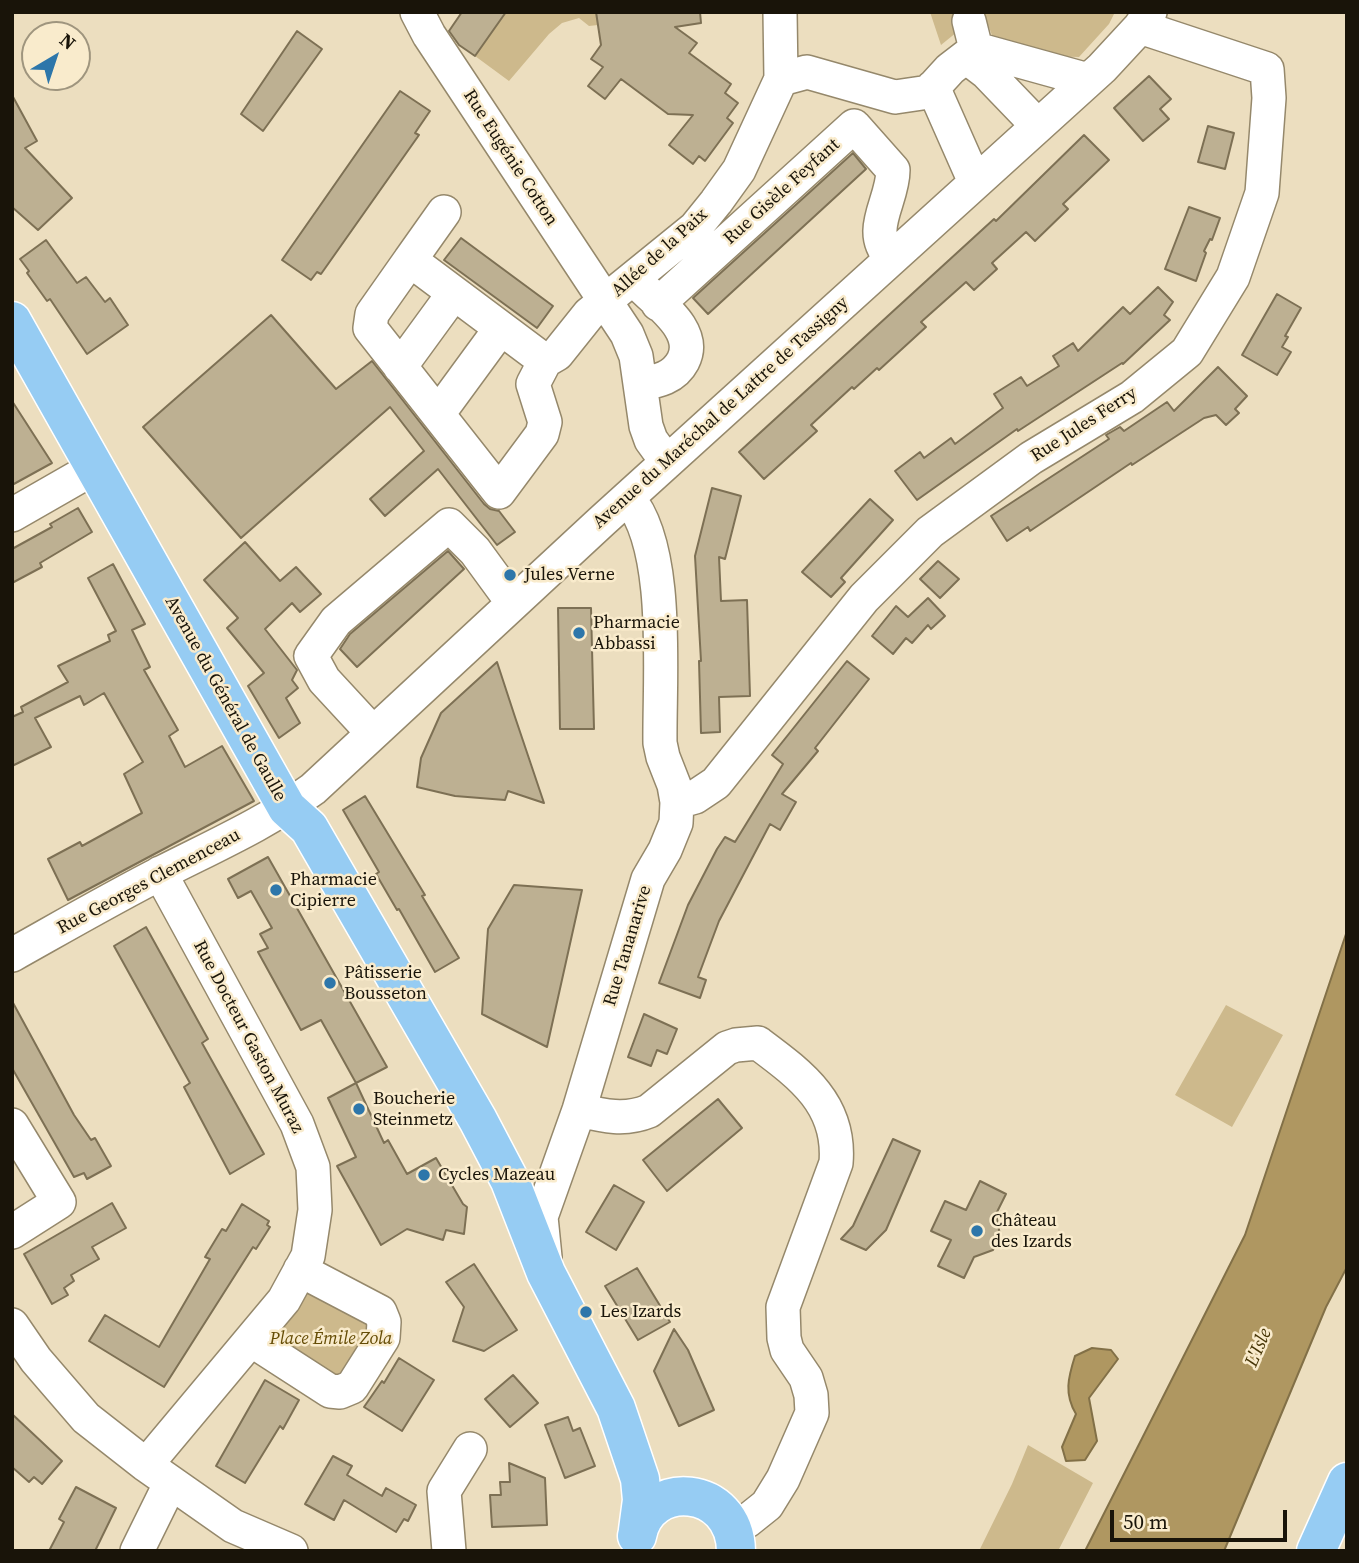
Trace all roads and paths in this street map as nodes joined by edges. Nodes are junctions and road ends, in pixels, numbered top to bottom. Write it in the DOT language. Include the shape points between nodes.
graph roads {
  1 [pos="417,12"];
  2 [pos="1145,20"];
  3 [pos="779,27"];
  4 [pos="970,43"];
  5 [pos="781,79"];
  6 [pos="1088,80"];
  7 [pos="933,87"];
  8 [pos="869,90"];
  9 [pos="1038,126"];
  10 [pos="975,182"];
  11 [pos="444,212"];
  12 [pos="891,258"];
  13 [pos="410,260"];
  14 [pos="634,278"];
  15 [pos="454,293"];
  16 [pos="606,301"];
  17 [pos="658,304"];
  18 [pos="12,321"];
  19 [pos="501,328"];
  20 [pos="545,361"];
  21 [pos="400,367"];
  22 [pos="641,384"];
  23 [pos="438,414"];
  24 [pos="667,462"];
  25 [pos="94,468"];
  26 [pos="628,498"];
  27 [pos="12,515"];
  28 [pos="513,603"];
  29 [pos="373,733"];
  30 [pos="677,802"];
  31 [pos="286,808"];
  32 [pos="160,873"];
  33 [pos="12,955"];
  34 [pos="579,1110"];
  35 [pos="12,1125"];
  36 [pos="12,1231"];
  37 [pos="300,1270"];
  38 [pos="546,1273"];
  39 [pos="12,1325"];
  40 [pos="251,1340"];
  41 [pos="616,1408"];
  42 [pos="470,1448"];
  43 [pos="158,1474"];
  44 [pos="1347,1482"];
  45 [pos="692,1496"];
  46 [pos="734,1539"];
  47 [pos="637,1540"];
  48 [pos="241,1543"];
  49 [pos="137,1551"];
  50 [pos="291,1551"];
  51 [pos="449,1551"];
  52 [pos="1316,1551"];
  1 -- 16 [label="street, Rue Eugénie Cotton"];
  2 -- 6 [label="street, Avenue du Maréchal de Lattre de Tassigny"];
  2 -- 30 [label="street, Rue Jules Ferry" via="1267,69 1262,193 1233,277 1187,352 1132,397 1031,458 930,532 864,598 716,783"];
  3 -- 5 [label="street, Allée de la Paix"];
  3 -- 8 [label="street" via="815,68"];
  4 -- 6 [label="street"];
  4 -- 7 [label="street"];
  4 -- 9 [label="street" via="988,73"];
  5 -- 8 [label="street" via="807,72"];
  5 -- 14 [label="street, Allée de la Paix" via="739,170 716,202 695,228"];
  6 -- 9 [label="street, Avenue du Maréchal de Lattre de Tassigny"];
  7 -- 8 [label="street" via="929,92 895,97"];
  7 -- 10 [label="street"];
  9 -- 10 [label="street, Avenue du Maréchal de Lattre de Tassigny"];
  10 -- 12 [label="street, Avenue du Maréchal de Lattre de Tassigny"];
  11 -- 13 [label="street"];
  12 -- 17 [label="street, Rue Gisèle Feyfant" via="883,249 879,230 893,170 854,126"];
  12 -- 24 [label="street, Avenue du Maréchal de Lattre de Tassigny"];
  13 -- 15 [label="street"];
  13 -- 21 [label="street" via="372,314 370,328"];
  14 -- 16 [label="street, Allée de la Paix"];
  14 -- 17 [label="street"];
  15 -- 19 [label="street"];
  15 -- 21 [label="street"];
  16 -- 20 [label="street, Allée de la Paix"];
  16 -- 22 [label="street, Rue Eugénie Cotton" via="636,355"];
  17 -- 22 [label="street" via="680,327 687,349 677,370 667,378"];
  18 -- 25 [label="main road, Avenue du Général de Gaulle"];
  19 -- 20 [label="street"];
  19 -- 23 [label="street"];
  20 -- 23 [label="street" via="533,384 545,422 542,434 510,500"];
  21 -- 23 [label="street"];
  22 -- 24 [label="street, Rue Eugénie Cotton" via="646,426"];
  24 -- 26 [label="street, Avenue du Maréchal de Lattre de Tassigny"];
  25 -- 27 [label="street"];
  25 -- 31 [label="main road, Avenue du Général de Gaulle"];
  26 -- 28 [label="street, Avenue du Maréchal de Lattre de Tassigny"];
  26 -- 30 [label="street, Rue Tananarive" via="643,521 658,580 660,743"];
  28 -- 29 [label="street, Avenue du Maréchal de Lattre de Tassigny"];
  28 -- 29 [label="street" via="475,551 449,525 336,621 311,656 324,680"];
  29 -- 31 [label="street, Avenue du Maréchal de Lattre de Tassigny"];
  30 -- 34 [label="street, Rue Tananarive" via="676,823 648,879"];
  31 -- 32 [label="street, Rue Georges Clemenceau"];
  31 -- 38 [label="main road, Avenue du Général de Gaulle" via="293,838"];
  32 -- 33 [label="street, Rue Georges Clemenceau"];
  32 -- 37 [label="street, Rue Docteur Gaston Muraz" via="297,1124 313,1167 315,1210"];
  34 -- 38 [label="street, Rue Tananarive" via="541,1217"];
  34 -- 46 [label="street" via="634,1117 649,1111 727,1048 758,1044 804,1080 834,1124 837,1148 830,1184 783,1307 787,1350 806,1378 812,1413 783,1479"];
  35 -- 36 [label="street" via="59,1202"];
  37 -- 40 [label="street, Rue Docteur Gaston Muraz" via="284,1300"];
  37 -- 40 [label="street" via="380,1311 383,1338 352,1387 330,1391"];
  38 -- 41 [label="main road"];
  39 -- 43 [label="street" via="86,1418"];
  40 -- 43 [label="street, Rue Docteur Gaston Muraz"];
  41 -- 45 [label="main road" via="676,1484"];
  41 -- 47 [label="main road" via="640,1479"];
  42 -- 51 [label="street" via="444,1492"];
  43 -- 48 [label="street"];
  43 -- 49 [label="street, Rue Docteur Gaston Muraz"];
  44 -- 52 [label="main road"];
  45 -- 46 [label="main road" via="716,1506"];
  45 -- 47 [label="main road" via="659,1504 647,1515"];
  48 -- 50 [label="street"];
}
